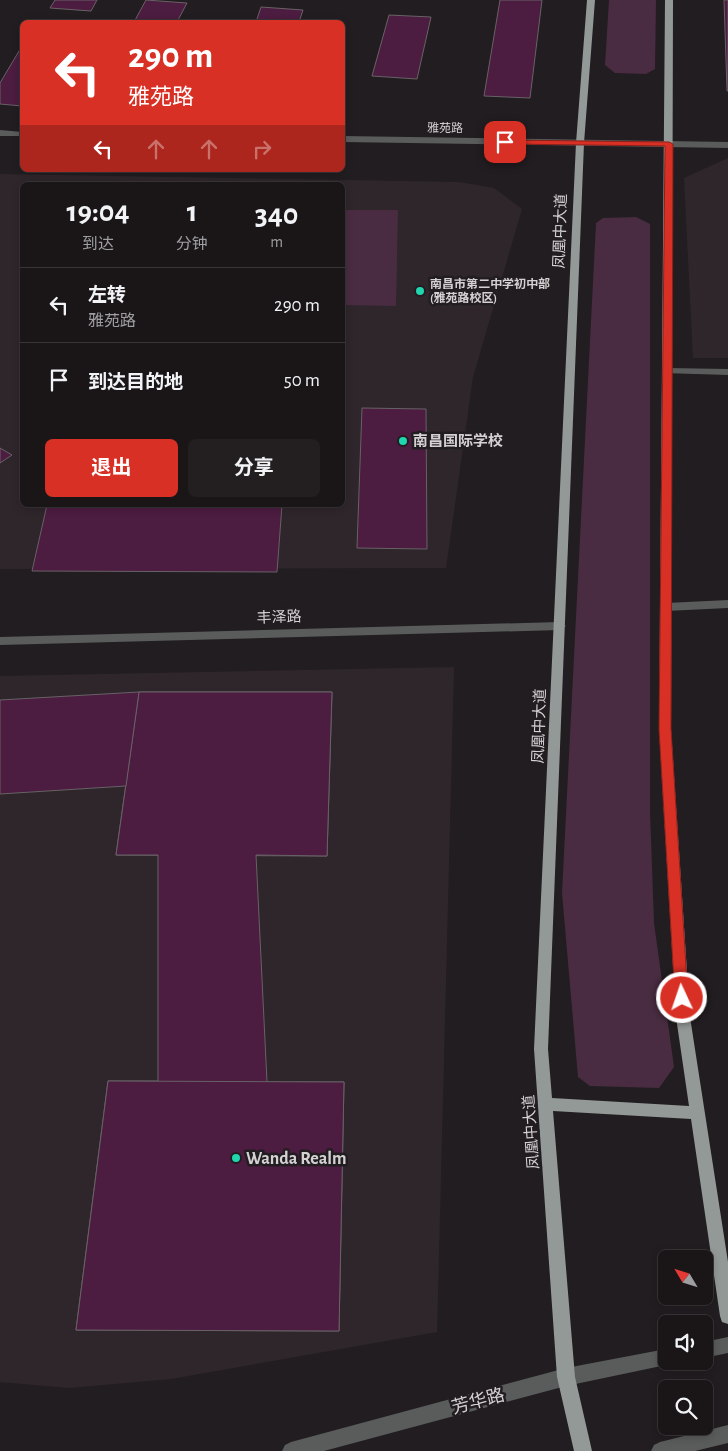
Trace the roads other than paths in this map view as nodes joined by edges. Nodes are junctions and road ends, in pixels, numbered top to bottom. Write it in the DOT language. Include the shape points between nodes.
graph roads {
  1 [pos="591,0"];
  2 [pos="669,0"];
  3 [pos="0,133"];
  4 [pos="20,134"];
  5 [pos="345,139"];
  6 [pos="580,143"];
  7 [pos="669,144"];
  8 [pos="728,145"];
  9 [pos="667,371"];
  10 [pos="728,372"];
  11 [pos="728,604"];
  12 [pos="666,607"];
  13 [pos="560,626"];
  14 [pos="0,641"];
  15 [pos="546,1104"];
  16 [pos="698,1113"];
  17 [pos="728,1316"];
  18 [pos="728,1345"];
  19 [pos="713,1348"];
  20 [pos="658,1359"];
  21 [pos="566,1377"];
  22 [pos="728,1434"];
  23 [pos="291,1451"];
  24 [pos="583,1451"];
  25 [pos="660,1451"];
  1 -- 6 [label="main road, 凤凰中大道"];
  2 -- 7 [label="main road"];
  3 -- 4 [label="street"];
  5 -- 6 [label="street, 雅苑路"];
  6 -- 7 [label="street, 雅苑路"];
  6 -- 13 [label="main road, 凤凰中大道"];
  7 -- 8 [label="street, 雅苑路"];
  7 -- 9 [label="main road"];
  9 -- 10 [label="street"];
  9 -- 12 [label="main road"];
  11 -- 12 [label="street"];
  12 -- 16 [label="main road" via="665,729 683,1018"];
  13 -- 14 [label="street, 丰泽路"];
  13 -- 15 [label="main road, 凤凰中大道" via="541,1049"];
  15 -- 16 [label="main road"];
  15 -- 21 [label="main road, 凤凰中大道"];
  16 -- 17 [label="main road"];
  18 -- 19 [label="street"];
  20 -- 21 [label="street, 芳华路"];
  21 -- 23 [label="street, 芳华路"];
  21 -- 24 [label="main road, 凤凰中大道"];
  22 -- 25 [label="street"];
}
